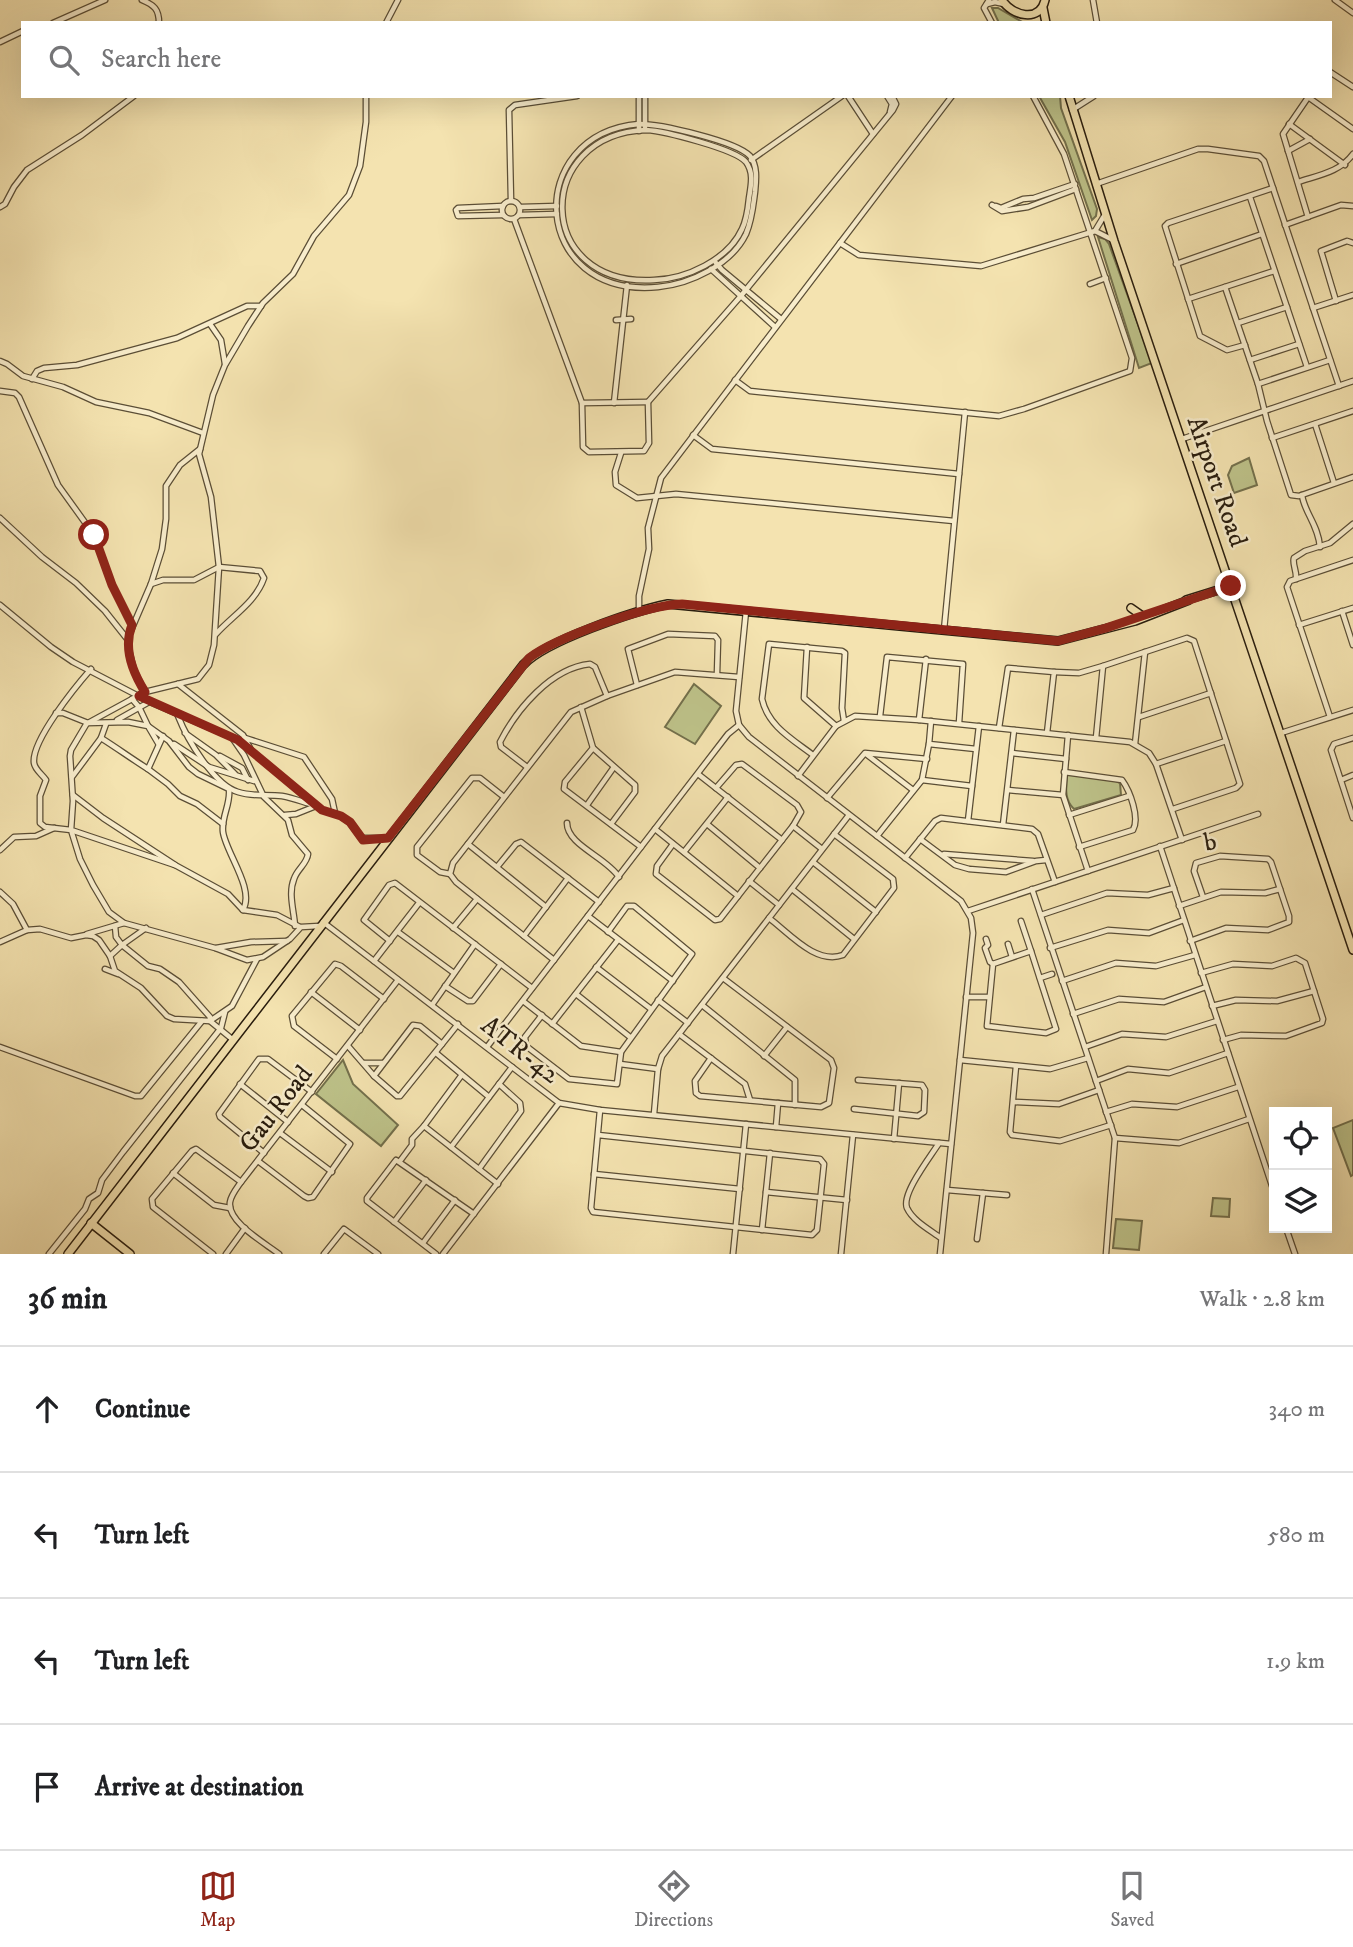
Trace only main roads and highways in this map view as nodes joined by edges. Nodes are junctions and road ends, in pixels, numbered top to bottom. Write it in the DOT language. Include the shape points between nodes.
graph roads {
  1 [pos="1003,2"];
  2 [pos="1044,4"];
  3 [pos="1021,15"];
  4 [pos="1035,21"];
  5 [pos="1069,102"];
  6 [pos="1231,586"];
  7 [pos="1189,600"];
  8 [pos="1141,615"];
  9 [pos="1128,619"];
  10 [pos="1106,628"];
  11 [pos="1353,950"];
  12 [pos="90,1223"];
  13 [pos="101,1231"];
  14 [pos="83,1233"];
  15 [pos="68,1254"];
  16 [pos="130,1254"];
  1 -- 3 [label="main road"];
  2 -- 3 [label="main road" via="1035,13"];
  3 -- 4 [label="main road"];
  5 -- 6 [label="main road, Airport Road"];
  6 -- 7 [label="main road"];
  6 -- 11 [label="main road, Airport Road"];
  7 -- 8 [label="main road"];
  7 -- 10 [label="main road"];
  8 -- 9 [label="main road"];
  8 -- 9 [label="main road" via="1131,609"];
  9 -- 10 [label="main road"];
  10 -- 12 [label="main road" via="1058,641 682,604 653,607 557,642 529,658"];
  12 -- 13 [label="main road"];
  12 -- 14 [label="main road"];
  13 -- 14 [label="main road"];
  13 -- 16 [label="main road"];
  14 -- 15 [label="main road"];
}
